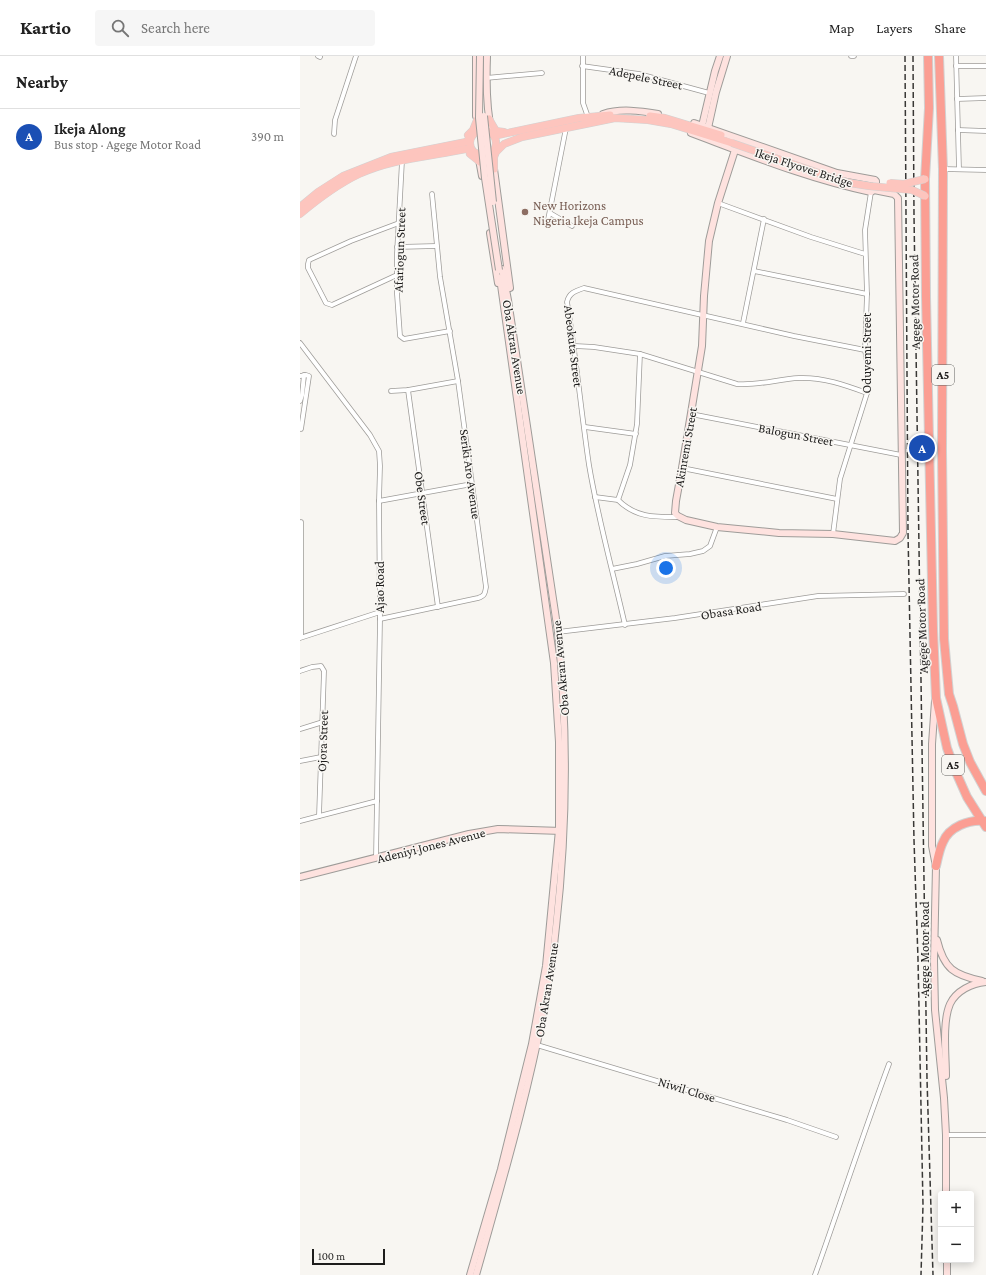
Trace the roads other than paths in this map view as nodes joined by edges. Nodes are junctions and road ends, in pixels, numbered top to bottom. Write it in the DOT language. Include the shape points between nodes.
graph roads {
  1 [pos="356,56"];
  2 [pos="476,56"];
  3 [pos="480,56"];
  4 [pos="483,56"];
  5 [pos="488,56"];
  6 [pos="583,56"];
  7 [pos="720,56"];
  8 [pos="727,56"];
  9 [pos="851,56"];
  10 [pos="854,56"];
  11 [pos="928,56"];
  12 [pos="939,56"];
  13 [pos="956,56"];
  14 [pos="582,66"];
  15 [pos="956,66"];
  16 [pos="986,66"];
  17 [pos="542,73"];
  18 [pos="476,76"];
  19 [pos="486,78"];
  20 [pos="709,93"];
  21 [pos="986,98"];
  22 [pos="957,99"];
  23 [pos="598,116"];
  24 [pos="631,116"];
  25 [pos="489,118"];
  26 [pos="476,120"];
  27 [pos="589,120"];
  28 [pos="605,120"];
  29 [pos="705,127"];
  30 [pos="566,128"];
  31 [pos="958,130"];
  32 [pos="986,131"];
  33 [pos="514,132"];
  34 [pos="334,134"];
  35 [pos="492,134"];
  36 [pos="472,135"];
  37 [pos="516,139"];
  38 [pos="732,141"];
  39 [pos="459,147"];
  40 [pos="735,150"];
  41 [pos="493,151"];
  42 [pos="477,154"];
  43 [pos="402,161"];
  44 [pos="480,162"];
  45 [pos="494,169"];
  46 [pos="944,169"];
  47 [pos="958,169"];
  48 [pos="986,170"];
  49 [pos="359,172"];
  50 [pos="925,179"];
  51 [pos="872,191"];
  52 [pos="432,194"];
  53 [pos="925,196"];
  54 [pos="498,201"];
  55 [pos="486,202"];
  56 [pos="718,203"];
  57 [pos="300,207"];
  58 [pos="550,213"];
  59 [pos="300,214"];
  60 [pos="764,219"];
  61 [pos="398,223"];
  62 [pos="547,225"];
  63 [pos="572,226"];
  64 [pos="436,246"];
  65 [pos="397,247"];
  66 [pos="866,254"];
  67 [pos="501,270"];
  68 [pos="754,271"];
  69 [pos="397,275"];
  70 [pos="867,294"];
  71 [pos="508,300"];
  72 [pos="504,306"];
  73 [pos="704,315"];
  74 [pos="743,323"];
  75 [pos="450,331"];
  76 [pos="300,343"];
  77 [pos="574,346"];
  78 [pos="866,350"];
  79 [pos="640,354"];
  80 [pos="699,372"];
  81 [pos="302,376"];
  82 [pos="458,381"];
  83 [pos="408,390"];
  84 [pos="391,391"];
  85 [pos="868,393"];
  86 [pos="300,401"];
  87 [pos="691,414"];
  88 [pos="584,427"];
  89 [pos="301,429"];
  90 [pos="636,434"];
  91 [pos="851,444"];
  92 [pos="901,455"];
  93 [pos="682,468"];
  94 [pos="472,484"];
  95 [pos="423,493"];
  96 [pos="596,497"];
  97 [pos="837,498"];
  98 [pos="618,500"];
  99 [pos="379,501"];
  100 [pos="679,517"];
  101 [pos="301,522"];
  102 [pos="717,527"];
  103 [pos="833,534"];
  104 [pos="301,545"];
  105 [pos="612,569"];
  106 [pos="904,594"];
  107 [pos="438,606"];
  108 [pos="380,612"];
  109 [pos="380,618"];
  110 [pos="625,625"];
  111 [pos="558,632"];
  112 [pos="301,638"];
  113 [pos="300,671"];
  114 [pos="936,698"];
  115 [pos="323,722"];
  116 [pos="300,729"];
  117 [pos="321,757"];
  118 [pos="300,761"];
  119 [pos="986,791"];
  120 [pos="377,801"];
  121 [pos="319,816"];
  122 [pos="300,821"];
  123 [pos="984,823"];
  124 [pos="562,831"];
  125 [pos="376,858"];
  126 [pos="936,866"];
  127 [pos="300,877"];
  128 [pos="936,933"];
  129 [pos="985,982"];
  130 [pos="537,1045"];
  131 [pos="889,1064"];
  132 [pos="944,1098"];
  133 [pos="946,1135"];
  134 [pos="986,1135"];
  135 [pos="836,1137"];
  136 [pos="946,1191"];
  137 [pos="947,1263"];
  138 [pos="470,1275"];
  139 [pos="476,1275"];
  140 [pos="815,1275"];
  141 [pos="947,1275"];
  1 -- 34 [label="street" via="335,120"];
  2 -- 18 [label="main road"];
  3 -- 67 [label="main road, Oba Akran Avenue, bridge" via="480,118 485,178"];
  4 -- 67 [label="main road, Oba Akran Avenue, bridge" via="484,118"];
  5 -- 19 [label="main road"];
  6 -- 14 [label="street"];
  7 -- 20 [label="main road"];
  8 -- 29 [label="main road"];
  9 -- 10 [label="street"];
  11 -- 50 [label="highway, Agege Motor Road / A5" via="929,108"];
  12 -- 46 [label="highway, Agege Motor Road / A5"];
  13 -- 15 [label="street"];
  14 -- 20 [label="street, Adepele Street" via="639,74"];
  14 -- 27 [label="street" via="583,103"];
  15 -- 16 [label="street"];
  15 -- 22 [label="street"];
  17 -- 19 [label="street"];
  18 -- 19 [label="main road" via="481,82"];
  18 -- 26 [label="main road"];
  19 -- 25 [label="main road"];
  20 -- 29 [label="main road"];
  21 -- 22 [label="street"];
  22 -- 31 [label="street"];
  23 -- 24 [label="main road"];
  23 -- 27 [label="main road"];
  23 -- 29 [label="main road" via="615,111 647,112"];
  24 -- 28 [label="main road"];
  24 -- 38 [label="main road"];
  25 -- 33 [label="main road" via="496,131"];
  25 -- 35 [label="main road"];
  26 -- 36 [label="main road" via="477,128"];
  26 -- 39 [label="main road" via="474,130"];
  27 -- 28 [label="main road"];
  27 -- 30 [label="main road"];
  27 -- 33 [label="main road"];
  28 -- 40 [label="main road" via="667,125"];
  29 -- 51 [label="main road" via="826,170 875,180 876,187"];
  30 -- 37 [label="main road"];
  30 -- 58 [label="street"];
  31 -- 32 [label="street"];
  31 -- 47 [label="street"];
  33 -- 35 [label="main road"];
  35 -- 36 [label="main road" via="482,130"];
  35 -- 41 [label="main road" via="496,144"];
  36 -- 39 [label="main road"];
  36 -- 42 [label="main road" via="471,147"];
  37 -- 41 [label="main road" via="499,143"];
  37 -- 45 [label="main road" via="504,144 496,152"];
  38 -- 50 [label="main road, Ikeja Flyover Bridge, bridge" via="850,178 900,184"];
  38 -- 53 [label="main road, Ikeja Flyover Bridge, bridge" via="836,179 869,186 912,190"];
  39 -- 42 [label="main road"];
  39 -- 43 [label="main road"];
  39 -- 44 [label="main road"];
  39 -- 49 [label="main road" via="391,157"];
  40 -- 51 [label="main road" via="834,183"];
  40 -- 56 [label="main road, Akinremi Street"];
  41 -- 42 [label="main road" via="486,155"];
  41 -- 45 [label="main road"];
  42 -- 44 [label="main road"];
  43 -- 49 [label="main road"];
  43 -- 61 [label="street, Afariogun Street"];
  44 -- 55 [label="main road"];
  45 -- 54 [label="main road"];
  46 -- 47 [label="street"];
  46 -- 119 [label="highway, Agege Motor Road / A5" via="944,639 948,694 970,762"];
  47 -- 48 [label="street"];
  49 -- 57 [label="main road" via="343,176"];
  49 -- 59 [label="main road"];
  50 -- 53 [label="highway, Agege Motor Road / A5"];
  51 -- 66 [label="street, Oduyemi Street" via="865,230"];
  51 -- 92 [label="main road" via="894,194 899,204"];
  52 -- 64 [label="street, Seriki Aro Avenue"];
  53 -- 114 [label="highway, Agege Motor Road / A5" via="928,440"];
  54 -- 55 [label="main road" via="491,197 487,198"];
  54 -- 71 [label="main road" via="510,292"];
  55 -- 72 [label="main road"];
  56 -- 60 [label="street"];
  56 -- 73 [label="main road, Akinremi Street" via="707,254"];
  58 -- 62 [label="street"];
  58 -- 63 [label="street"];
  60 -- 66 [label="street"];
  60 -- 68 [label="street"];
  61 -- 65 [label="street, Afariogun Street"];
  61 -- 69 [label="street" via="351,241 310,260 308,264 326,303 332,305"];
  64 -- 65 [label="street"];
  64 -- 75 [label="street, Seriki Aro Avenue"];
  65 -- 69 [label="street, Afariogun Street"];
  66 -- 70 [label="street, Oduyemi Street"];
  67 -- 71 [label="main road, Oba Akran Avenue"];
  67 -- 72 [label="main road, Oba Akran Avenue"];
  68 -- 70 [label="street"];
  68 -- 74 [label="street"];
  69 -- 75 [label="street, Afariogun Street" via="401,338"];
  70 -- 78 [label="street, Oduyemi Street"];
  71 -- 111 [label="main road, Oba Akran Avenue"];
  72 -- 124 [label="main road, Oba Akran Avenue" via="554,663"];
  73 -- 74 [label="street, Abeokuta Street"];
  73 -- 77 [label="street, Abeokuta Street" via="584,288 574,291 567,302"];
  73 -- 80 [label="main road, Akinremi Street"];
  74 -- 78 [label="street, Abeokuta Street"];
  75 -- 82 [label="street, Seriki Aro Avenue"];
  76 -- 99 [label="street, Ajao Road" via="377,446 380,456"];
  77 -- 79 [label="street" via="594,346"];
  77 -- 88 [label="street, Abeokuta Street"];
  78 -- 85 [label="street, Oduyemi Street"];
  79 -- 80 [label="street"];
  79 -- 90 [label="street"];
  80 -- 85 [label="street" via="743,384 798,378 823,379"];
  80 -- 87 [label="main road, Akinremi Street"];
  81 -- 86 [label="street"];
  81 -- 89 [label="street" via="309,375"];
  82 -- 83 [label="street"];
  82 -- 94 [label="street, Seriki Aro Avenue"];
  83 -- 84 [label="street"];
  83 -- 95 [label="street, Obe Street"];
  85 -- 91 [label="street, Oduyemi Street"];
  87 -- 91 [label="street, Balogun Street"];
  87 -- 93 [label="main road, Akinremi Street"];
  88 -- 90 [label="street"];
  88 -- 96 [label="street, Abeokuta Street"];
  90 -- 98 [label="street" via="630,465"];
  91 -- 92 [label="street, Balogun Street"];
  91 -- 97 [label="street, Oduyemi Street"];
  92 -- 103 [label="main road" via="900,538 895,541"];
  93 -- 97 [label="street"];
  93 -- 100 [label="main road, Akinremi Street" via="675,508"];
  94 -- 95 [label="street"];
  94 -- 107 [label="street, Seriki Aro Avenue" via="486,593 483,597"];
  95 -- 99 [label="street"];
  95 -- 107 [label="street, Obe Street"];
  96 -- 98 [label="street"];
  96 -- 105 [label="street, Abeokuta Street"];
  97 -- 103 [label="street, Oduyemi Street"];
  98 -- 100 [label="street" via="635,513 654,517"];
  99 -- 108 [label="street, Ajao Road"];
  100 -- 102 [label="main road"];
  101 -- 104 [label="street"];
  102 -- 103 [label="main road" via="779,533"];
  102 -- 105 [label="street" via="710,546 703,551 665,556"];
  104 -- 112 [label="street"];
  105 -- 110 [label="street, Abeokuta Street"];
  106 -- 110 [label="street, Obasa Road" via="818,596"];
  107 -- 109 [label="street, Seriki Aro Avenue"];
  108 -- 109 [label="street, Ajao Road"];
  108 -- 112 [label="street"];
  109 -- 120 [label="street, Ajao Road"];
  110 -- 111 [label="street, Obasa Road"];
  111 -- 124 [label="main road, Oba Akran Avenue" via="566,743"];
  113 -- 115 [label="street, Ojora Street" via="321,666 324,671"];
  114 -- 123 [label="highway, A5" via="946,748 967,797"];
  114 -- 126 [label="main road, Agege Motor Road" via="932,744 932,846"];
  115 -- 116 [label="street"];
  115 -- 117 [label="street, Ojora Street"];
  117 -- 118 [label="street"];
  117 -- 121 [label="street, Ojora Street"];
  120 -- 121 [label="street"];
  120 -- 125 [label="street, Ajao Road"];
  121 -- 122 [label="street"];
  123 -- 126 [label="highway" via="969,822 951,831 943,842"];
  124 -- 125 [label="main road, Adeniyi Jones Avenue" via="498,829 442,840"];
  124 -- 130 [label="main road, Oba Akran Avenue" via="560,889 550,974"];
  124 -- 138 [label="main road, Oba Akran Avenue" via="547,962 533,1036 502,1164"];
  125 -- 127 [label="main road, Adeniyi Jones Avenue"];
  126 -- 128 [label="main road, Agege Motor Road"];
  128 -- 129 [label="main road" via="941,954 947,965 965,977"];
  128 -- 132 [label="main road, Agege Motor Road" via="935,1010"];
  129 -- 132 [label="main road" via="966,988 950,1004 946,1022"];
  130 -- 135 [label="street, Niwil Close"];
  130 -- 139 [label="main road, Oba Akran Avenue" via="506,1170"];
  131 -- 140 [label="street"];
  132 -- 133 [label="main road, Agege Motor Road"];
  133 -- 134 [label="street"];
  133 -- 136 [label="main road, Agege Motor Road"];
  137 -- 141 [label="main road"];
}
